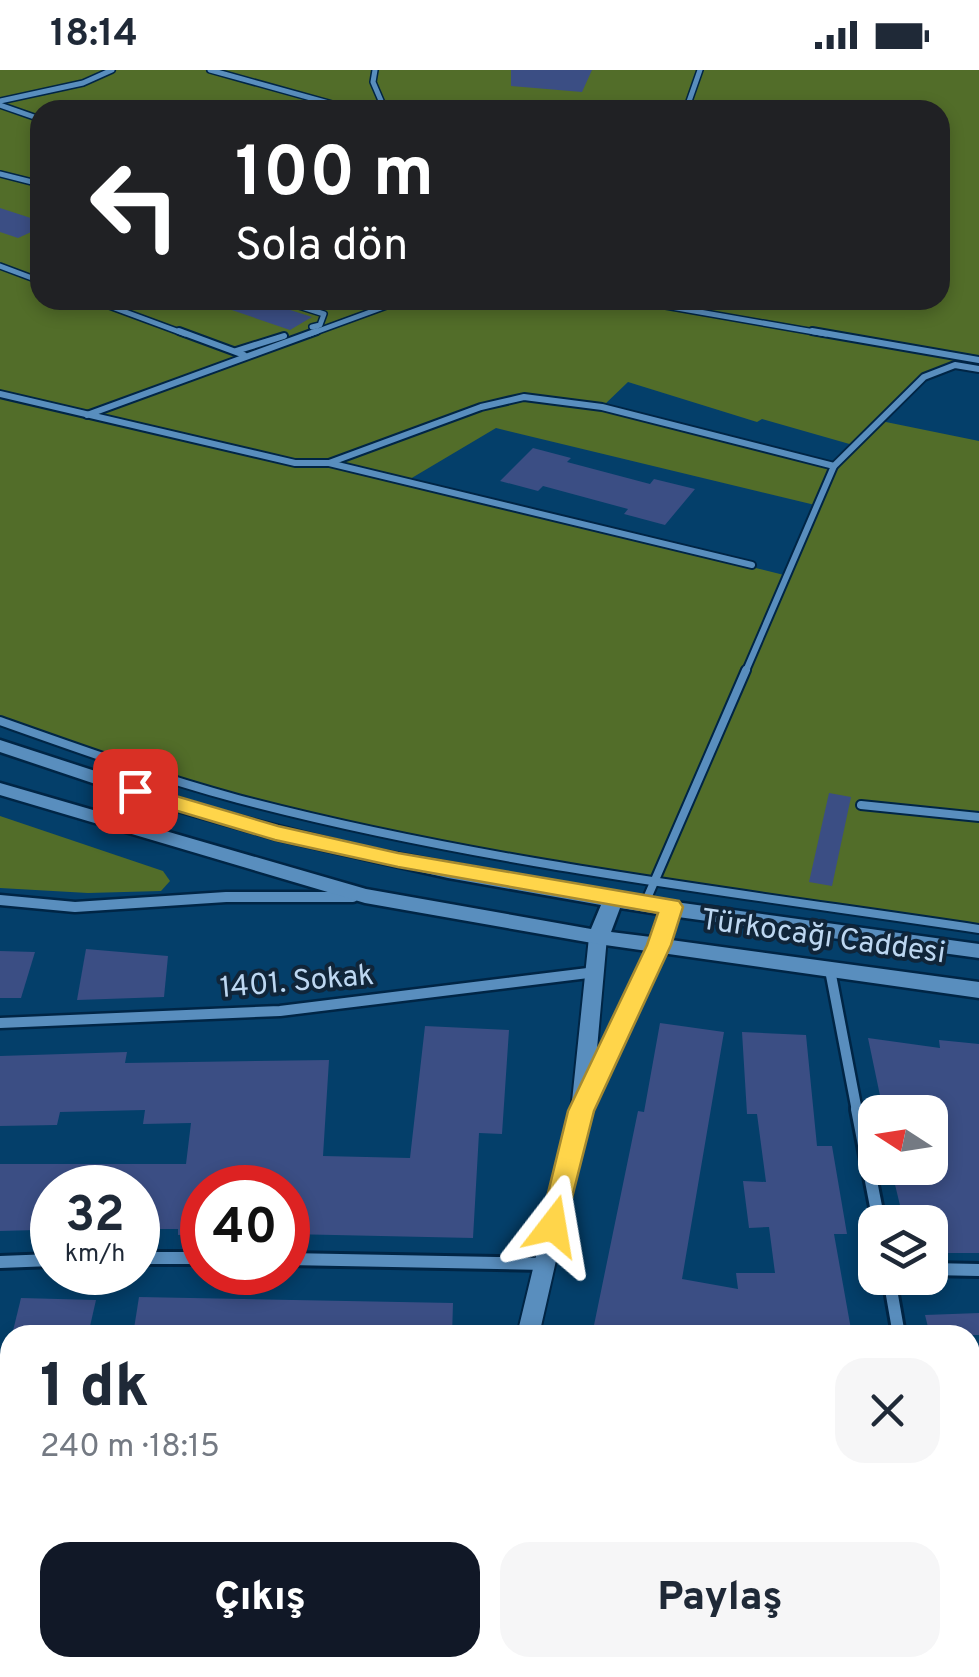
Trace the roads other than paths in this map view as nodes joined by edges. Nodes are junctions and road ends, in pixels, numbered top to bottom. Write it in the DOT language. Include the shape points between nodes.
graph roads {
  1 [pos="112,70"];
  2 [pos="210,70"];
  3 [pos="374,70"];
  4 [pos="700,70"];
  5 [pos="318,100"];
  6 [pos="381,100"];
  7 [pos="690,100"];
  8 [pos="0,103"];
  9 [pos="30,114"];
  10 [pos="0,174"];
  11 [pos="30,182"];
  12 [pos="0,266"];
  13 [pos="30,276"];
  14 [pos="123,310"];
  15 [pos="311,310"];
  16 [pos="374,310"];
  17 [pos="688,310"];
  18 [pos="234,351"];
  19 [pos="244,355"];
  20 [pos="979,360"];
  21 [pos="979,370"];
  22 [pos="0,394"];
  23 [pos="87,415"];
  24 [pos="329,463"];
  25 [pos="834,466"];
  26 [pos="752,565"];
  27 [pos="0,721"];
  28 [pos="0,746"];
  29 [pos="0,789"];
  30 [pos="861,806"];
  31 [pos="979,817"];
  32 [pos="655,880"];
  33 [pos="365,896"];
  34 [pos="614,898"];
  35 [pos="0,900"];
  36 [pos="645,903"];
  37 [pos="671,907"];
  38 [pos="979,929"];
  39 [pos="598,937"];
  40 [pos="659,945"];
  41 [pos="979,950"];
  42 [pos="830,970"];
  43 [pos="598,972"];
  44 [pos="979,990"];
  45 [pos="0,1023"];
  46 [pos="581,1111"];
  47 [pos="876,1205"];
  48 [pos="310,1259"];
  49 [pos="30,1261"];
  50 [pos="0,1262"];
  51 [pos="544,1264"];
  52 [pos="948,1269"];
  53 [pos="979,1270"];
  54 [pos="892,1295"];
  55 [pos="530,1325"];
  56 [pos="896,1325"];
  1 -- 8 [label="lane"];
  2 -- 5 [label="lane"];
  3 -- 6 [label="lane"];
  4 -- 7 [label="lane"];
  8 -- 9 [label="lane"];
  10 -- 11 [label="lane"];
  12 -- 13 [label="lane"];
  14 -- 18 [label="lane"];
  15 -- 18 [label="lane" via="324,314 320,325"];
  16 -- 19 [label="lane"];
  17 -- 20 [label="lane"];
  18 -- 19 [label="lane"];
  19 -- 23 [label="lane"];
  21 -- 25 [label="lane" via="954,364 924,377"];
  22 -- 23 [label="lane"];
  23 -- 24 [label="lane" via="295,463"];
  24 -- 25 [label="lane" via="524,397 602,407"];
  24 -- 26 [label="lane"];
  25 -- 32 [label="lane"];
  27 -- 32 [label="lane" via="82,754 298,817"];
  28 -- 34 [label="main road" via="275,833"];
  29 -- 33 [label="main road"];
  30 -- 31 [label="lane"];
  32 -- 36 [label="lane"];
  32 -- 38 [label="lane"];
  33 -- 35 [label="street" via="76,906"];
  33 -- 39 [label="main road"];
  34 -- 36 [label="main road, Türkocağı Caddesi"];
  34 -- 39 [label="main road"];
  36 -- 37 [label="main road, Türkocağı Caddesi"];
  37 -- 40 [label="main road"];
  37 -- 41 [label="main road, Türkocağı Caddesi"];
  39 -- 40 [label="main road, Türkocağı Caddesi"];
  39 -- 43 [label="street"];
  40 -- 42 [label="main road, Türkocağı Caddesi"];
  40 -- 46 [label="street"];
  42 -- 44 [label="main road, Türkocağı Caddesi"];
  42 -- 47 [label="street"];
  43 -- 45 [label="street, 1401. Sokak" via="280,1011"];
  43 -- 46 [label="street"];
  46 -- 51 [label="street"];
  48 -- 51 [label="street"];
  49 -- 50 [label="street"];
  51 -- 55 [label="street"];
  52 -- 53 [label="street"];
  54 -- 56 [label="street"];
}
